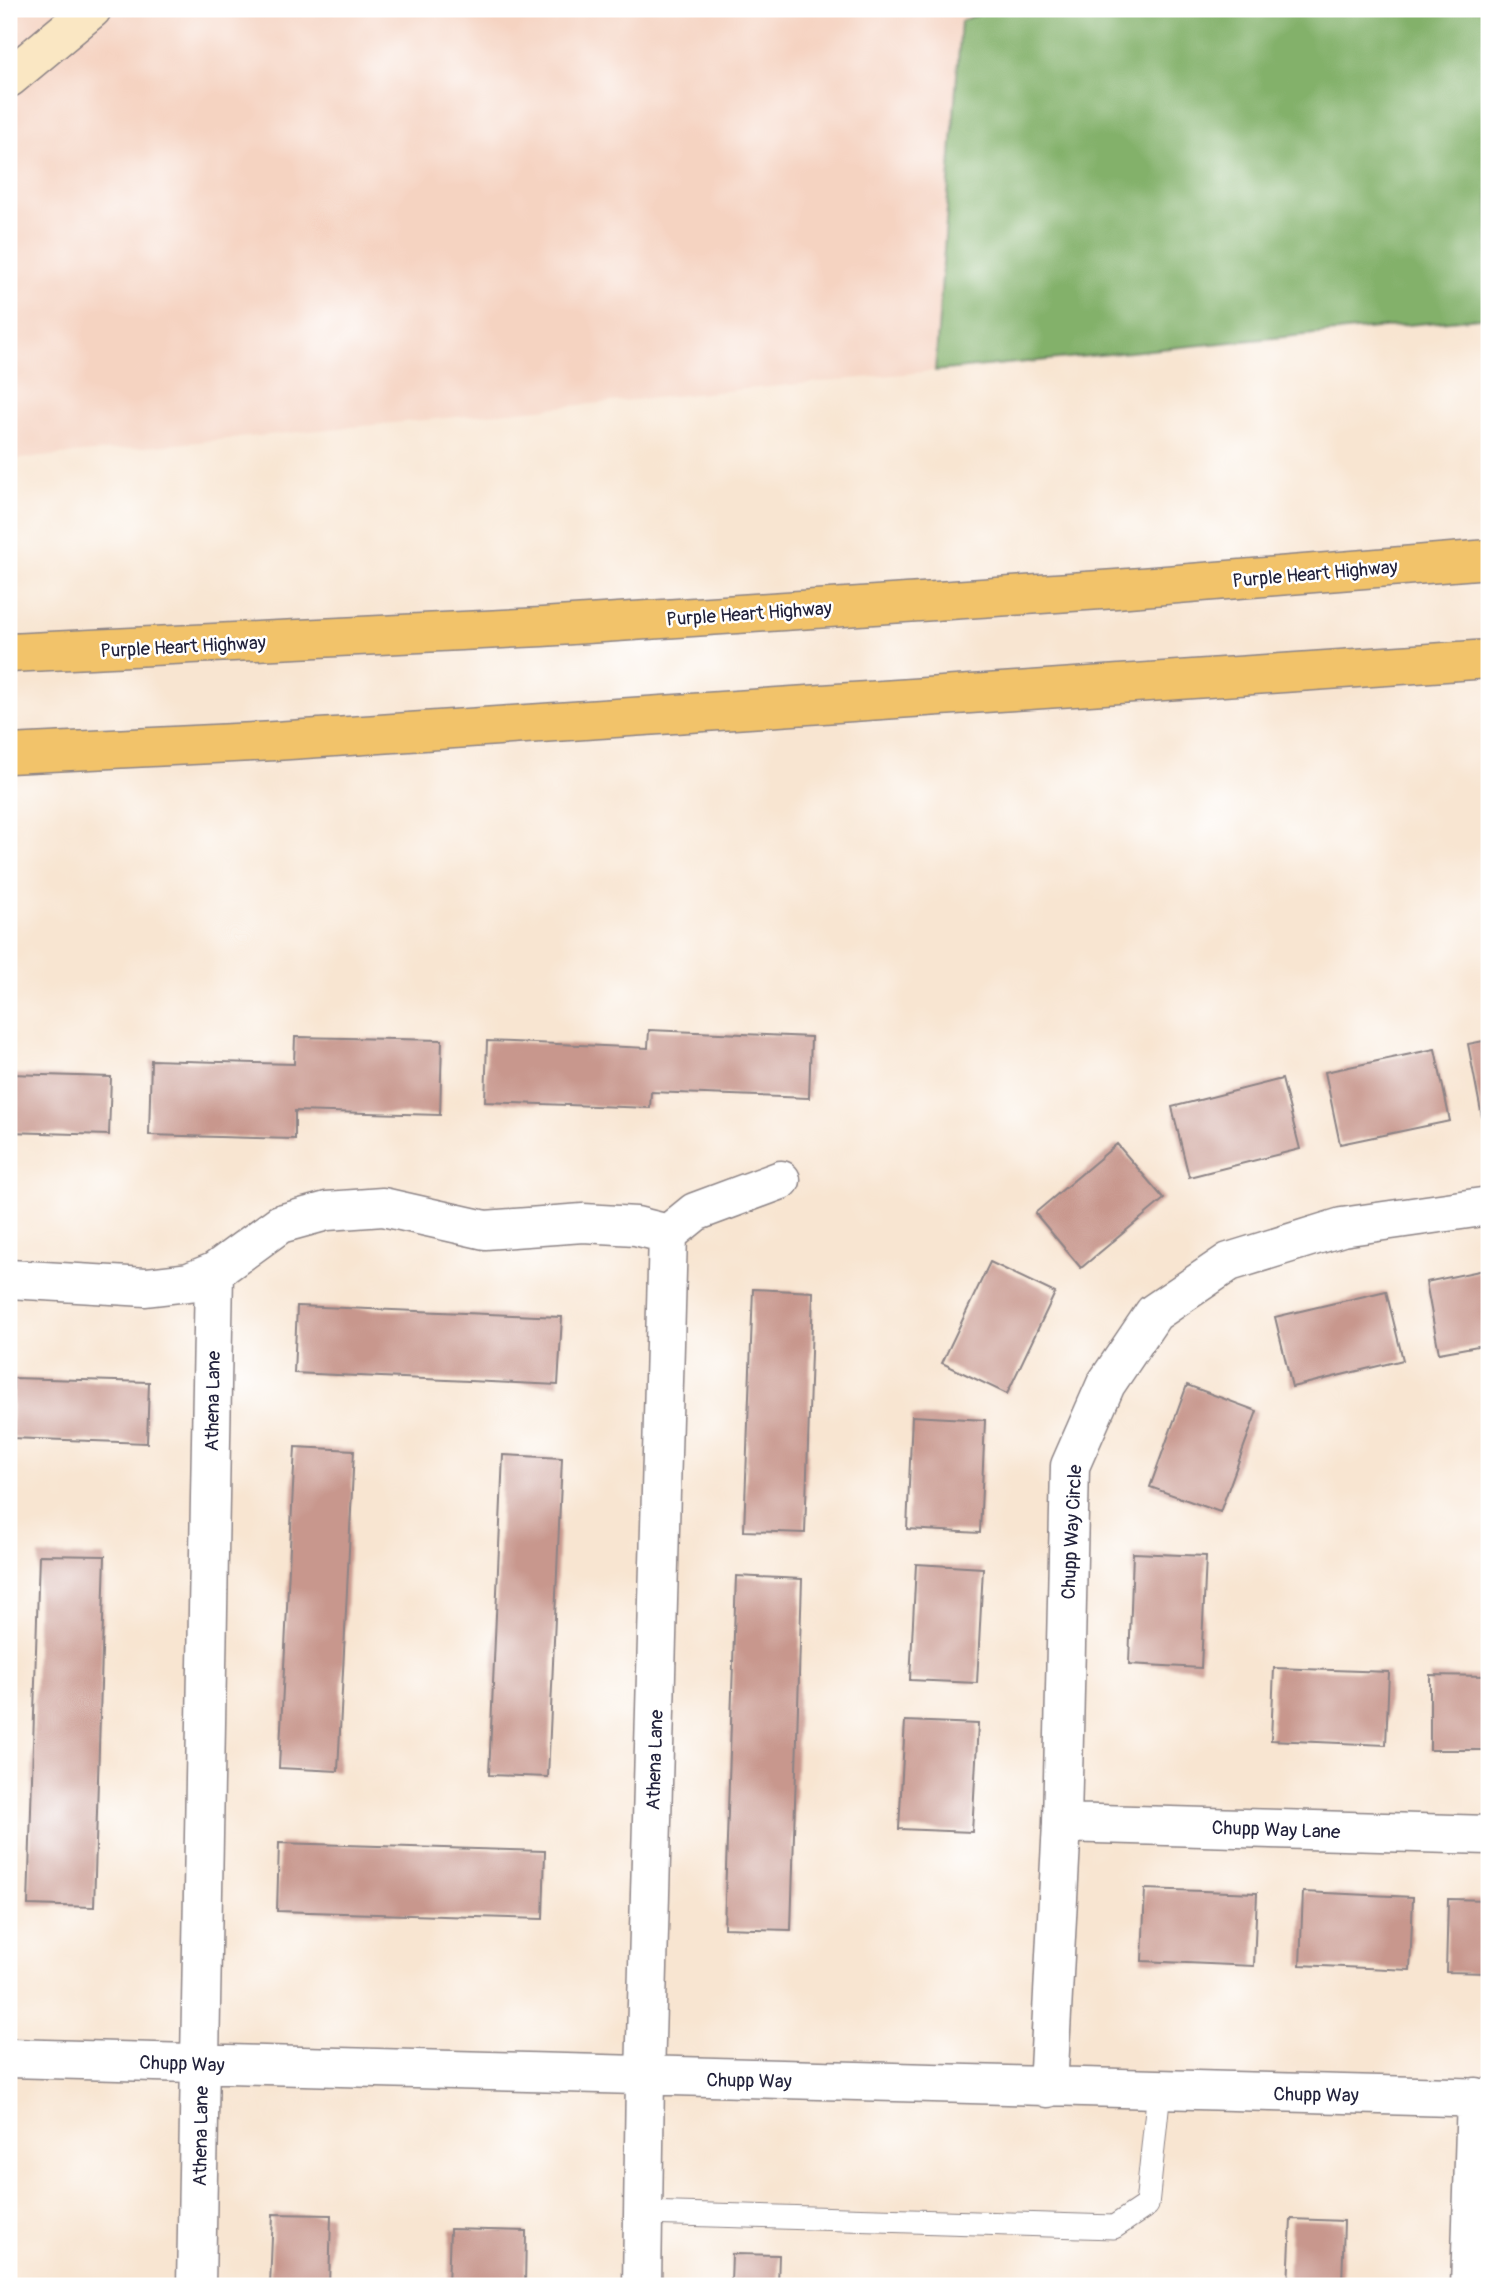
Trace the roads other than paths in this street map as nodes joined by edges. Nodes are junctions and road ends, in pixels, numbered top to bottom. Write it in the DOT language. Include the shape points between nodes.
graph roads {
  1 [pos="92,9"];
  2 [pos="9,78"];
  3 [pos="1489,559"];
  4 [pos="9,653"];
  5 [pos="1489,659"];
  6 [pos="9,754"];
  7 [pos="781,1180"];
  8 [pos="1489,1206"];
  9 [pos="668,1234"];
  10 [pos="214,1272"];
  11 [pos="9,1279"];
  12 [pos="1062,1823"];
  13 [pos="1489,1835"];
  14 [pos="9,2058"];
  15 [pos="202,2064"];
  16 [pos="645,2077"];
  17 [pos="1048,2088"];
  18 [pos="1159,2090"];
  19 [pos="1483,2097"];
  20 [pos="643,2213"];
  21 [pos="196,2286"];
  22 [pos="642,2286"];
  23 [pos="1470,2286"];
  1 -- 2 [label="main road"];
  3 -- 4 [label="highway, Purple Heart Highway" via="1116,589 542,626"];
  5 -- 6 [label="highway" via="275,741"];
  7 -- 9 [label="street" via="695,1212"];
  8 -- 12 [label="street, Chupp Way Circle" via="1342,1227 1229,1262 1154,1313 1106,1384 1070,1466"];
  9 -- 10 [label="street" via="636,1226 583,1223 485,1230 383,1207 327,1211 280,1224"];
  9 -- 16 [label="street, Athena Lane"];
  10 -- 11 [label="street" via="188,1282 146,1287"];
  10 -- 15 [label="street, Athena Lane"];
  12 -- 13 [label="street, Chupp Way Lane"];
  12 -- 17 [label="street, Chupp Way Circle"];
  14 -- 15 [label="street, Chupp Way"];
  15 -- 16 [label="street, Chupp Way"];
  15 -- 21 [label="street, Athena Lane"];
  16 -- 17 [label="street, Chupp Way"];
  16 -- 20 [label="street, Athena Lane"];
  17 -- 18 [label="street, Chupp Way"];
  18 -- 19 [label="street, Chupp Way"];
  18 -- 20 [label="lane" via="1147,2205 1115,2227"];
  19 -- 23 [label="street"];
  20 -- 22 [label="street, Athena Lane"];
}
